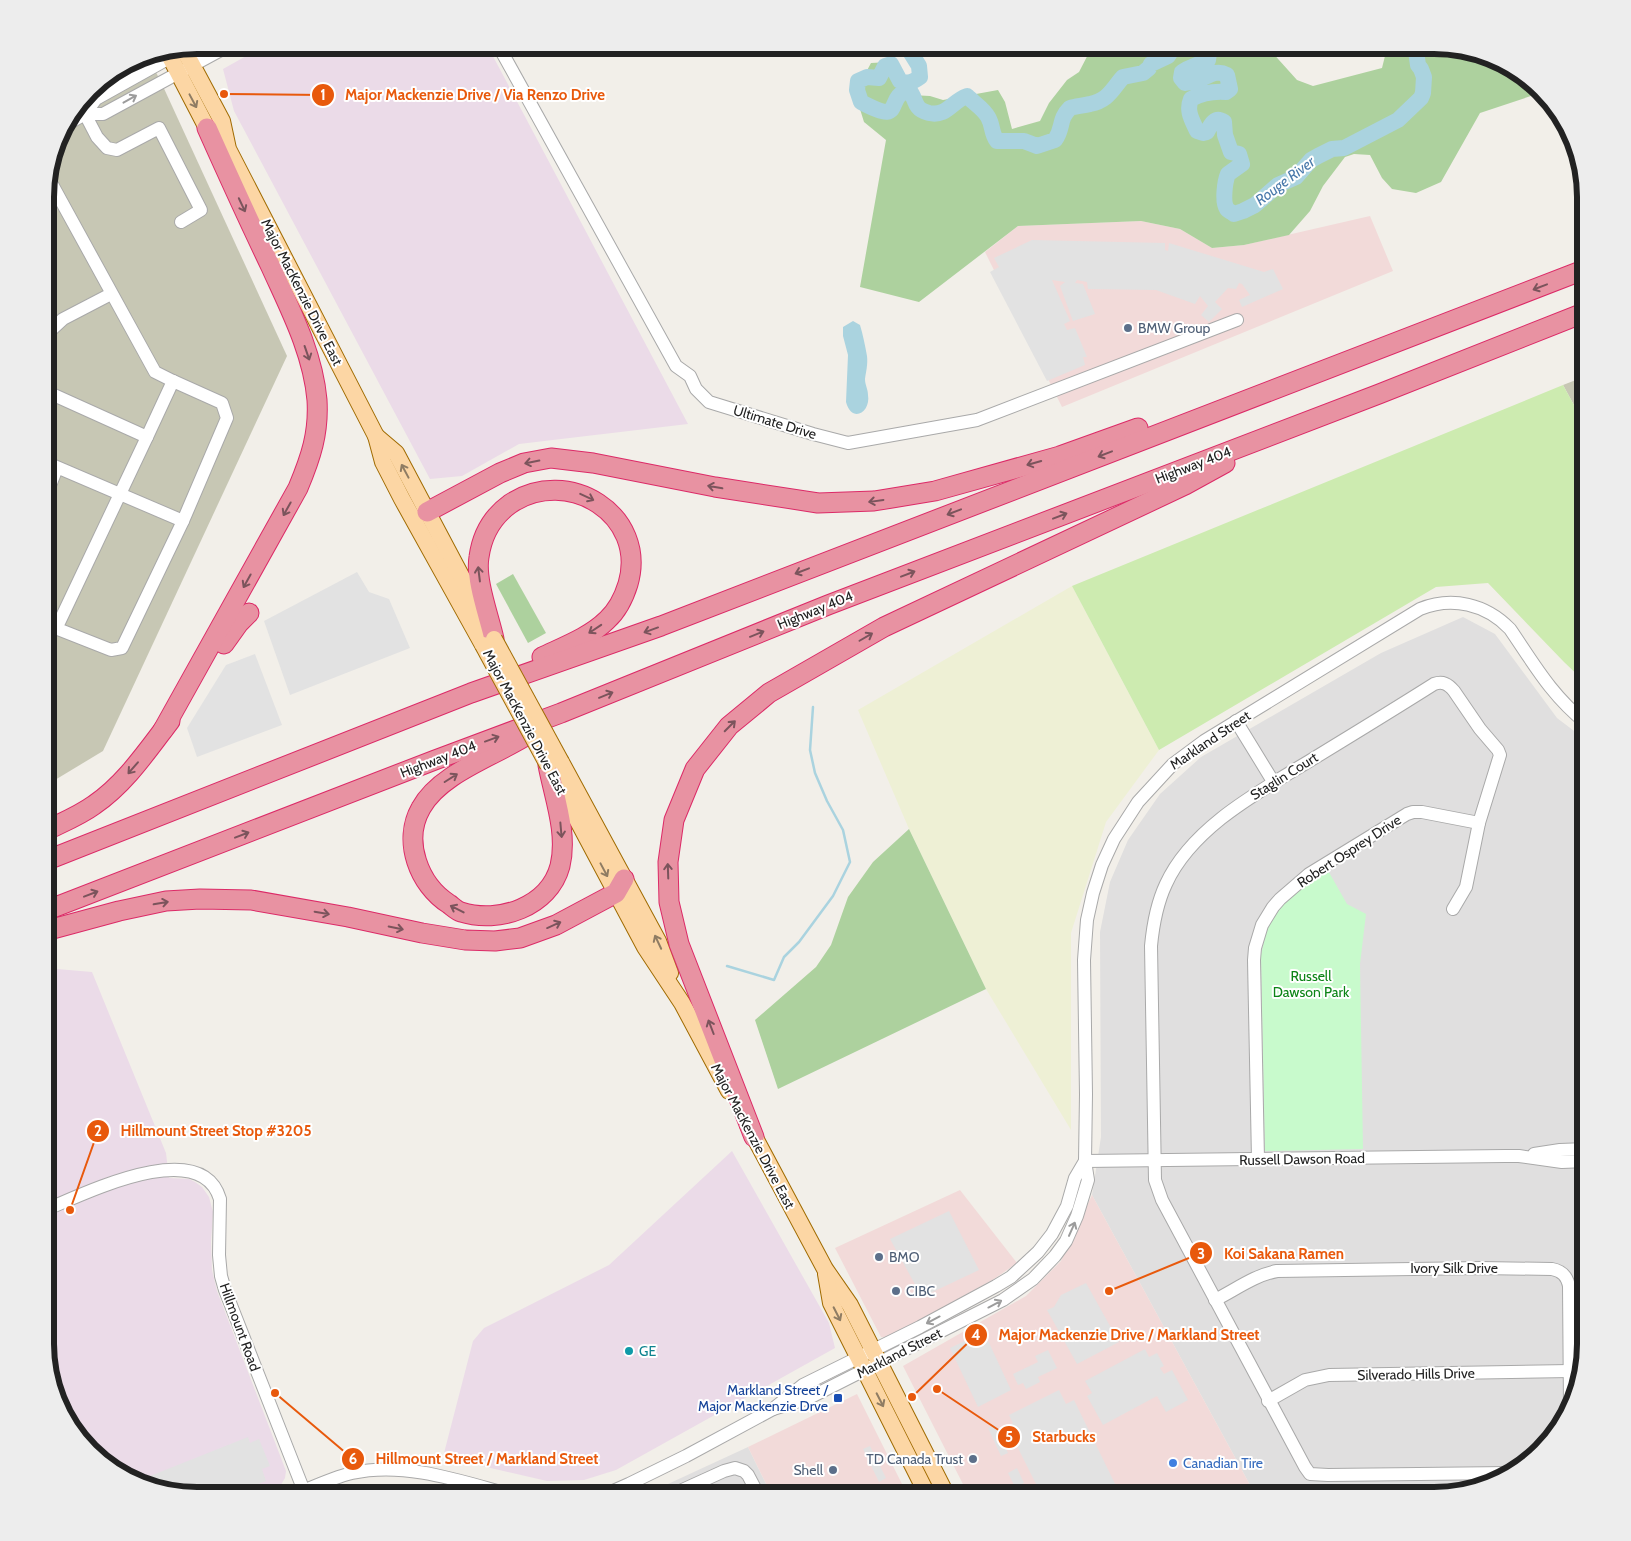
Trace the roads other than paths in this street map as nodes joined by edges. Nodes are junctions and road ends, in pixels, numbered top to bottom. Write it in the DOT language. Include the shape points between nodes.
graph roads {
  1 [pos="213,54"];
  2 [pos="503,54"];
  3 [pos="180,55"];
  4 [pos="168,57"];
  5 [pos="185,69"];
  6 [pos="85,114"];
  7 [pos="77,118"];
  8 [pos="207,128"];
  9 [pos="228,149"];
  10 [pos="54,188"];
  11 [pos="181,222"];
  12 [pos="1577,272"];
  13 [pos="111,294"];
  14 [pos="1577,316"];
  15 [pos="1237,320"];
  16 [pos="54,328"];
  17 [pos="1412,336"];
  18 [pos="173,381"];
  19 [pos="54,395"];
  20 [pos="1286,429"];
  21 [pos="146,437"];
  22 [pos="54,466"];
  23 [pos="58,468"];
  24 [pos="54,477"];
  25 [pos="118,494"];
  26 [pos="424,518"];
  27 [pos="183,521"];
  28 [pos="248,613"];
  29 [pos="54,618"];
  30 [pos="54,628"];
  31 [pos="489,642"];
  32 [pos="471,694"];
  33 [pos="561,713"];
  34 [pos="1577,715"];
  35 [pos="1236,721"];
  36 [pos="163,730"];
  37 [pos="554,764"];
  38 [pos="1274,783"];
  39 [pos="1479,823"];
  40 [pos="54,826"];
  41 [pos="54,857"];
  42 [pos="620,886"];
  43 [pos="54,908"];
  44 [pos="1453,909"];
  45 [pos="54,929"];
  46 [pos="754,1137"];
  47 [pos="1577,1149"];
  48 [pos="1519,1156"];
  49 [pos="1154,1160"];
  50 [pos="1258,1160"];
  51 [pos="1085,1161"];
  52 [pos="1577,1161"];
  53 [pos="54,1207"];
  54 [pos="1215,1300"];
  55 [pos="869,1360"];
  56 [pos="1570,1372"];
  57 [pos="1570,1390"];
  58 [pos="1268,1401"];
  59 [pos="1495,1473"];
  60 [pos="302,1487"];
  61 [pos="315,1487"];
  62 [pos="480,1487"];
  63 [pos="621,1487"];
  64 [pos="689,1487"];
  65 [pos="754,1487"];
  66 [pos="924,1487"];
  67 [pos="941,1487"];
  1 -- 5 [label="street"];
  2 -- 15 [label="street, Ultimate Drive" via="676,366 690,376 696,389 709,402 848,443 977,420"];
  3 -- 5 [label="main road, Major MacKenzie Drive East"];
  4 -- 6 [label="street" via="96,99"];
  6 -- 5 [label="street, one-way" via="103,114"];
  5 -- 8 [label="main road, Major MacKenzie Drive East, one-way"];
  5 -- 9 [label="main road, Major MacKenzie Drive East" via="222,121"];
  6 -- 7 [label="street"];
  6 -- 11 [label="street" via="97,137 107,148 117,150 159,128 201,210"];
  8 -- 9 [label="main road, Major MacKenzie Drive East"];
  8 -- 36 [label="highway, one-way" via="307,354 314,376 316,427 312,454 298,488"];
  9 -- 26 [label="main road, Major MacKenzie Drive East" via="376,436 396,453"];
  10 -- 13 [label="street"];
  12 -- 17 [label="highway, one-way"];
  13 -- 16 [label="street"];
  13 -- 18 [label="street" via="156,372"];
  14 -- 20 [label="highway, Highway 404"];
  17 -- 26 [label="highway, one-way" via="1275,379 1060,456 926,492 874,501 818,503 551,458 524,463 500,473"];
  17 -- 32 [label="highway, one-way" via="661,626"];
  18 -- 21 [label="street"];
  18 -- 27 [label="street" via="222,403 227,418"];
  19 -- 21 [label="street"];
  33 -- 20 [label="highway, Highway 404, one-way" via="846,598"];
  46 -- 20 [label="highway, one-way" via="679,944 669,902 668,862 674,820 695,769 729,726 769,693 802,674 884,627 1185,485"];
  21 -- 25 [label="street"];
  22 -- 23 [label="street"];
  23 -- 24 [label="street"];
  23 -- 25 [label="street"];
  25 -- 27 [label="street"];
  25 -- 29 [label="street"];
  26 -- 31 [label="main road, Major MacKenzie Drive East"];
  27 -- 30 [label="street" via="122,648 111,650"];
  28 -- 36 [label="highway"];
  31 -- 32 [label="highway, one-way" via="478,558 485,535 501,510 519,498 552,489 574,492 594,500 608,511 619,524 631,558 631,573 618,607 592,631 479,685"];
  31 -- 37 [label="main road, Major MacKenzie Drive East, bridge"];
  32 -- 41 [label="highway"];
  37 -- 33 [label="highway, one-way" via="561,826 560,865 554,882 543,895 525,908 482,916 460,912 439,898 423,878 414,854 414,829 420,809 446,780 513,744"];
  43 -- 33 [label="highway, Highway 404, one-way"];
  34 -- 35 [label="street, Markland Street" via="1546,683 1504,623 1482,609 1454,602 1420,609"];
  35 -- 38 [label="street"];
  35 -- 51 [label="street, Markland Street" via="1189,751 1146,791 1114,839 1097,878 1084,947"];
  36 -- 40 [label="highway, one-way" via="110,793 92,807"];
  37 -- 42 [label="main road, Major MacKenzie Drive East"];
  38 -- 39 [label="street, Staglin Court" via="1439,682 1450,686 1500,755"];
  38 -- 49 [label="street, Staglin Court" via="1241,803 1189,850 1172,873 1161,898 1151,952"];
  39 -- 44 [label="street, Staglin Court" via="1466,887"];
  39 -- 50 [label="street, Robert Osprey Drive" via="1422,812 1406,814 1309,874 1273,907 1262,925 1254,960"];
  45 -- 42 [label="highway, one-way" via="166,901 251,900 422,933 495,941 520,938 556,925"];
  42 -- 46 [label="main road, Major MacKenzie Drive East" via="645,947 682,1003"];
  46 -- 55 [label="main road, Major MacKenzie Drive East" via="825,1269 831,1303"];
  47 -- 48 [label="street, Russell Dawson Road"];
  48 -- 50 [label="street, Russell Dawson Road"];
  48 -- 52 [label="street, Russell Dawson Road"];
  49 -- 50 [label="street, Russell Dawson Road"];
  49 -- 51 [label="street, Russell Dawson Road"];
  49 -- 54 [label="street, Staglin Court" via="1157,1190"];
  51 -- 55 [label="street, Markland Street" via="1088,1180 1074,1225 1066,1242 1044,1269 1003,1300"];
  53 -- 60 [label="street, Hillmount Road" via="152,1172 188,1171 210,1181 220,1199 219,1255 225,1290"];
  54 -- 56 [label="street, Ivory Silk Drive" via="1258,1277 1277,1271 1552,1269 1562,1272 1568,1281"];
  54 -- 58 [label="street, Staglin Court"];
  55 -- 63 [label="street, Markland Street" via="803,1385 773,1409"];
  55 -- 66 [label="main road, Major MacKenzie Drive East, one-way"];
  55 -- 67 [label="main road, Major MacKenzie Drive East"];
  56 -- 57 [label="street, Ivory Silk Drive"];
  56 -- 58 [label="street, Silverado Hills Drive" via="1318,1376 1304,1380"];
  58 -- 59 [label="street, Staglin Court" via="1310,1474"];
  61 -- 62 [label="street" via="352,1474 386,1469 422,1472"];
  64 -- 65 [label="street" via="735,1468 744,1471"];
}
